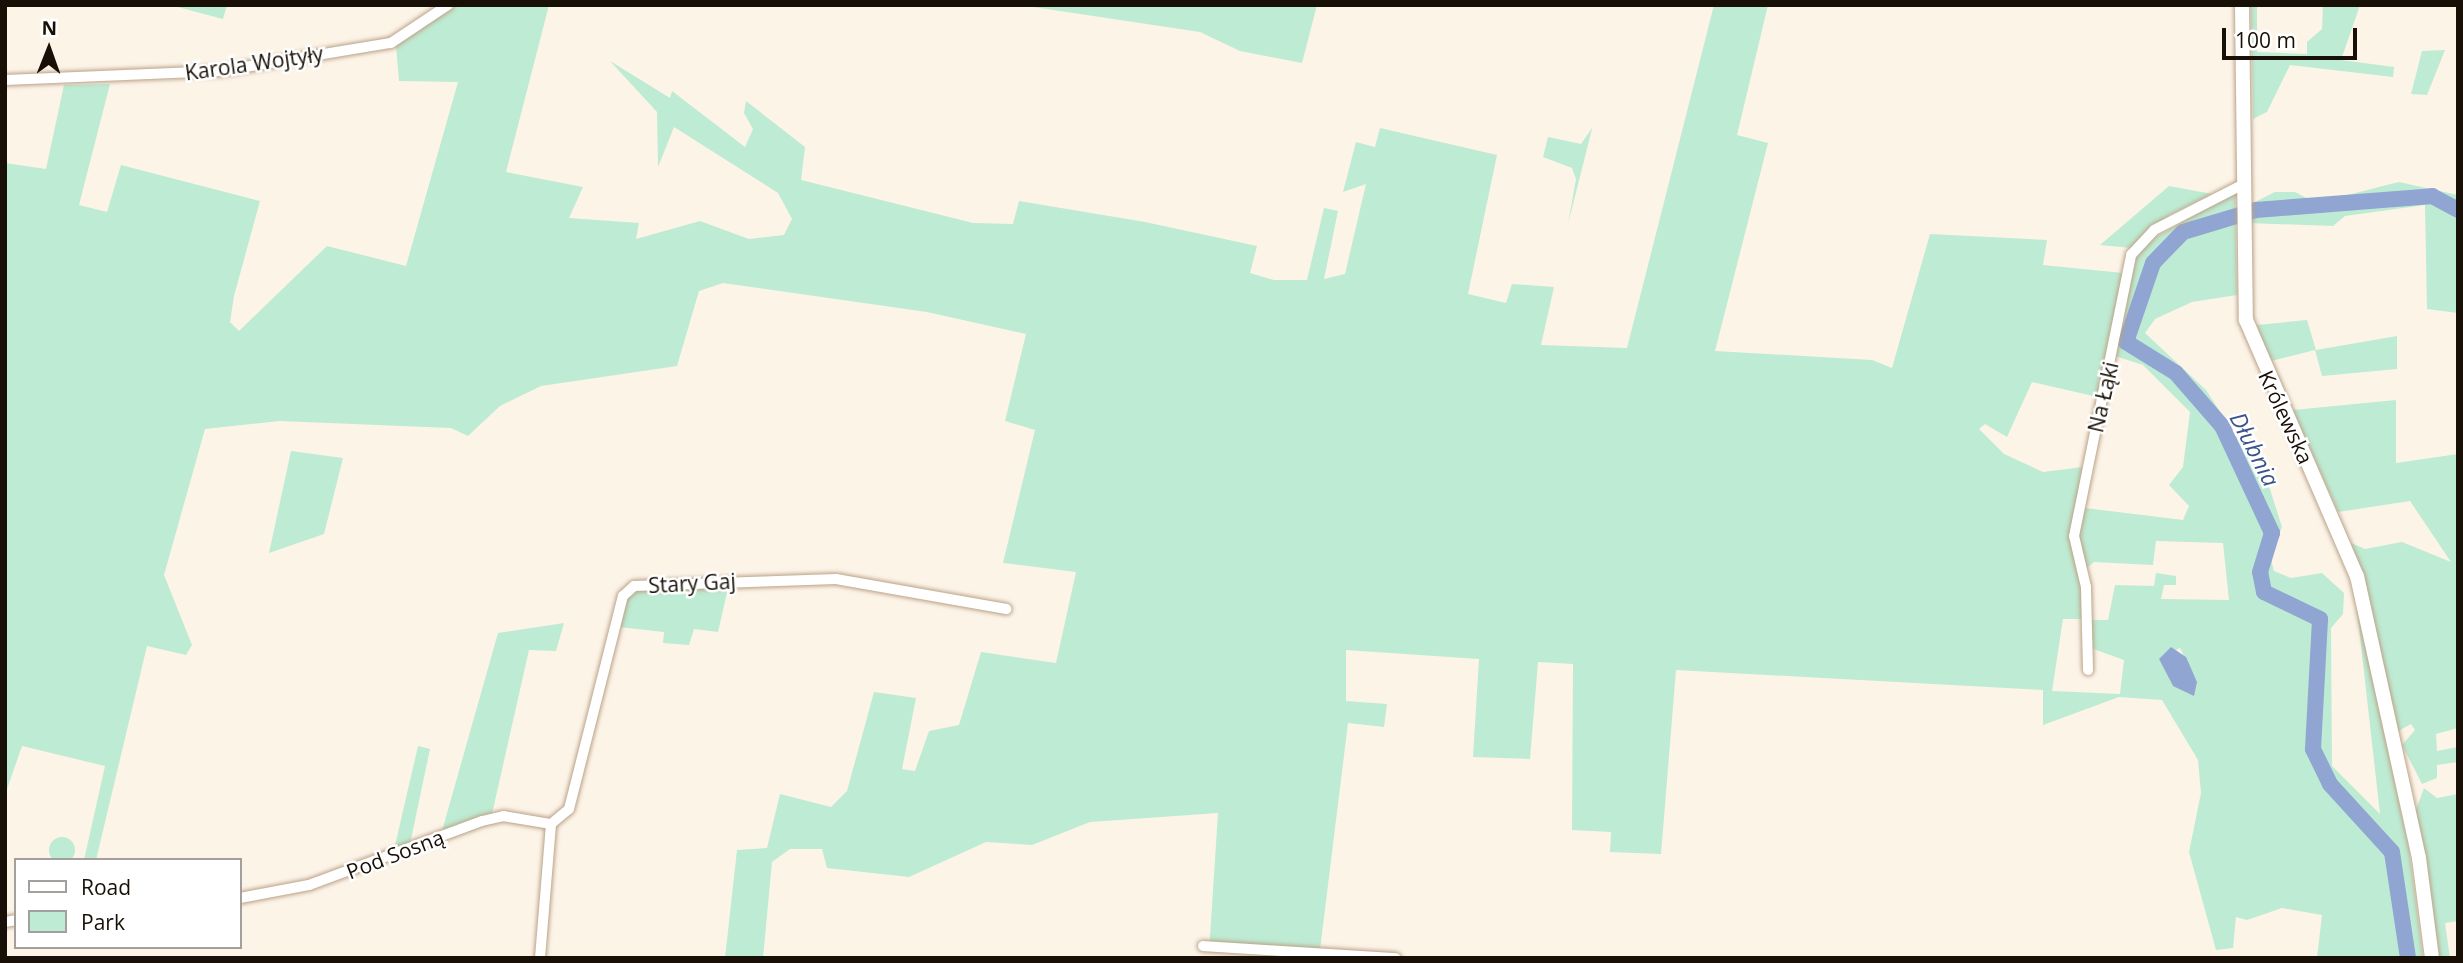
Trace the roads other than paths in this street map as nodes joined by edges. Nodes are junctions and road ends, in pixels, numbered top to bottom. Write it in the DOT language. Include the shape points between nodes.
graph roads {
  1 [pos="448,5"];
  2 [pos="2242,5"];
  3 [pos="5,80"];
  4 [pos="2242,191"];
  5 [pos="1006,608"];
  6 [pos="2088,670"];
  7 [pos="551,824"];
  8 [pos="242,898"];
  9 [pos="1203,946"];
  10 [pos="540,958"];
  11 [pos="1396,958"];
  12 [pos="2431,958"];
  1 -- 3 [label="street, Karola Wojtyły" via="391,43 219,72"];
  2 -- 4 [label="street, Królewska"];
  4 -- 6 [label="street, Na Łąki" via="2154,230 2131,255 2074,536 2086,587"];
  4 -- 12 [label="street, Królewska" via="2250,338 2357,576 2410,815"];
  5 -- 7 [label="street, Stary Gaj" via="836,579 634,586 623,596 569,809"];
  7 -- 8 [label="street, Pod Sosną" via="492,818 309,885"];
  7 -- 10 [label="street"];
  9 -- 11 [label="street"];
}
